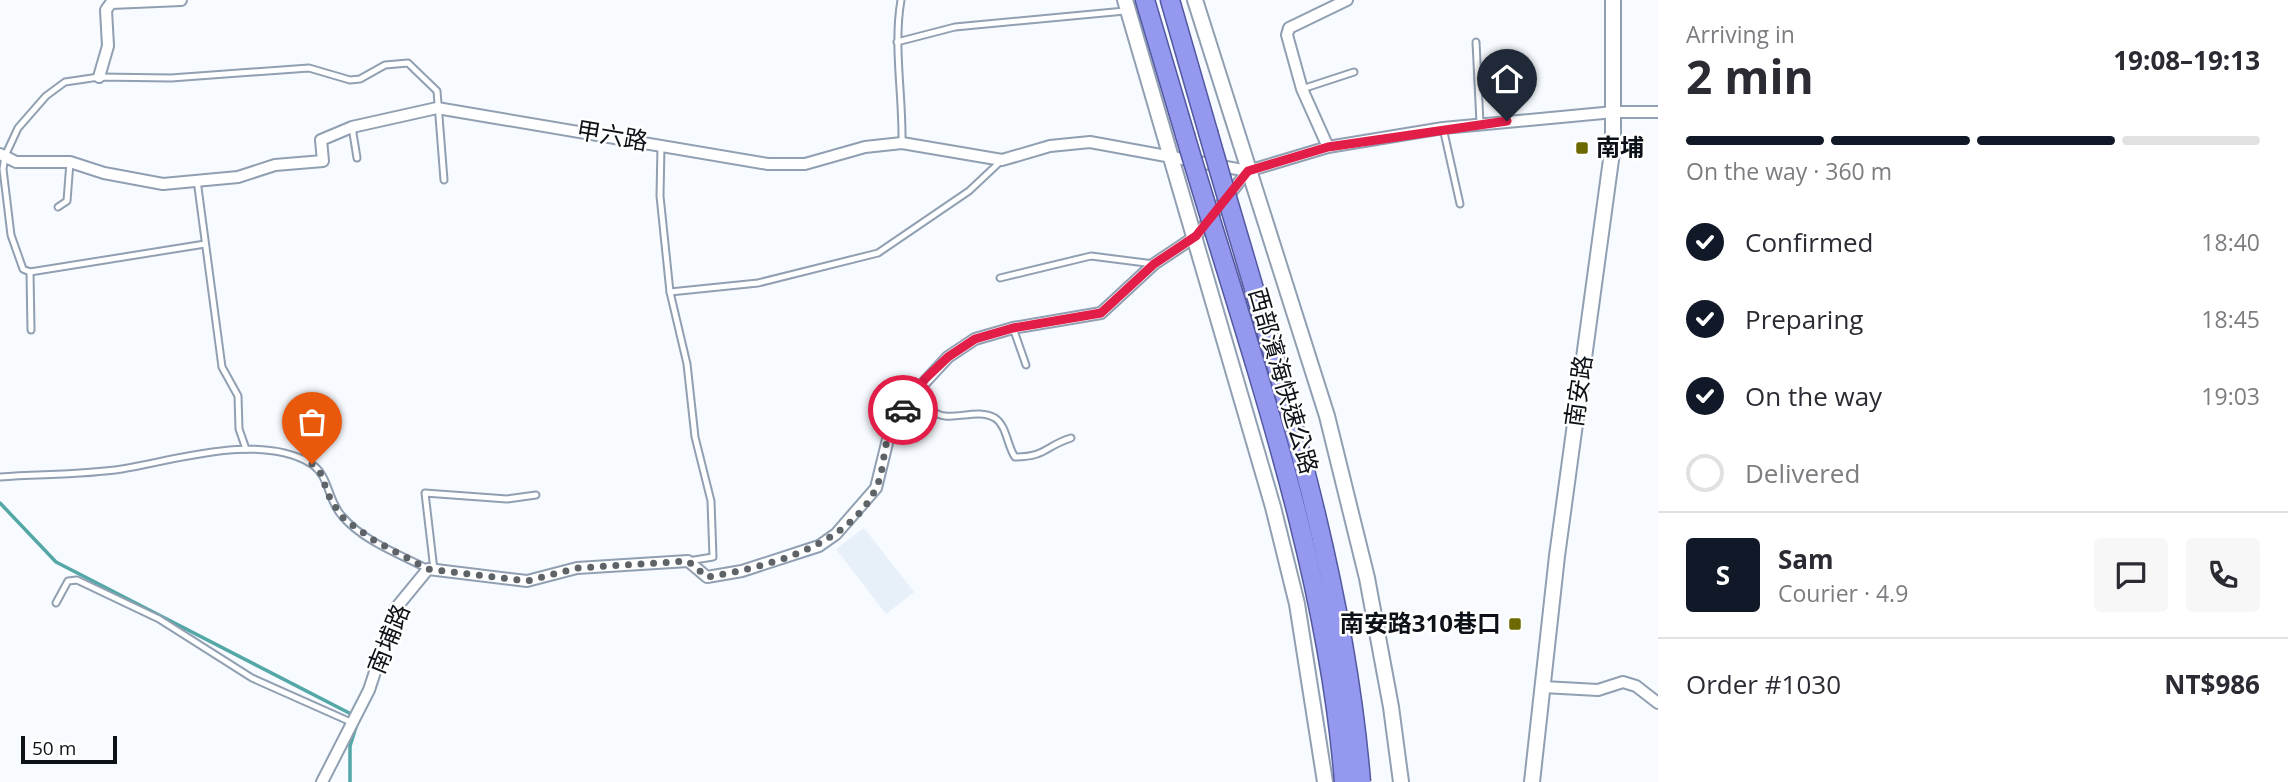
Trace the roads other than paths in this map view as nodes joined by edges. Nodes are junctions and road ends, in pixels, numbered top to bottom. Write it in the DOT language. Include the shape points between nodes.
graph roads {
  1 [pos="181,0"];
  2 [pos="901,0"];
  3 [pos="1145,0"];
  4 [pos="1170,0"];
  5 [pos="1195,0"];
  6 [pos="1347,0"];
  7 [pos="1614,0"];
  8 [pos="107,2"];
  9 [pos="1127,5"];
  10 [pos="897,42"];
  11 [pos="1476,42"];
  12 [pos="1354,72"];
  13 [pos="99,77"];
  14 [pos="1302,89"];
  15 [pos="437,108"];
  16 [pos="1614,112"];
  17 [pos="1658,112"];
  18 [pos="1480,123"];
  19 [pos="352,127"];
  20 [pos="1443,128"];
  21 [pos="902,143"];
  22 [pos="661,145"];
  23 [pos="1328,147"];
  24 [pos="2,155"];
  25 [pos="1169,155"];
  26 [pos="357,158"];
  27 [pos="1002,160"];
  28 [pos="70,162"];
  29 [pos="1248,171"];
  30 [pos="197,180"];
  31 [pos="444,180"];
  32 [pos="1460,204"];
  33 [pos="58,207"];
  34 [pos="1196,236"];
  35 [pos="205,244"];
  36 [pos="1154,264"];
  37 [pos="30,272"];
  38 [pos="1000,278"];
  39 [pos="670,292"];
  40 [pos="1013,328"];
  41 [pos="31,330"];
  42 [pos="1026,365"];
  43 [pos="910,398"];
  44 [pos="1071,438"];
  45 [pos="246,449"];
  46 [pos="0,477"];
  47 [pos="536,495"];
  48 [pos="688,561"];
  49 [pos="431,570"];
  50 [pos="56,603"];
  51 [pos="1543,687"];
  52 [pos="1658,703"];
  53 [pos="353,723"];
  54 [pos="322,782"];
  55 [pos="1325,782"];
  56 [pos="1344,782"];
  57 [pos="1361,782"];
  58 [pos="1401,782"];
  59 [pos="1532,782"];
  1 -- 8 [label="street"];
  2 -- 10 [label="lane"];
  3 -- 56 [label="highway, 西部濱海快速公路, bridge" via="1296,512 1323,624"];
  4 -- 57 [label="highway, 西部濱海快速公路, bridge" via="1315,509 1340,621"];
  5 -- 29 [label="street"];
  6 -- 14 [label="street" via="1289,28"];
  7 -- 16 [label="street, 南安路"];
  8 -- 13 [label="street" via="108,46"];
  9 -- 10 [label="lane" via="955,27"];
  9 -- 25 [label="street"];
  10 -- 21 [label="lane"];
  11 -- 18 [label="lane"];
  12 -- 14 [label="lane"];
  13 -- 15 [label="lane" via="171,78 309,68 350,80 385,65 408,63 436,91"];
  13 -- 24 [label="lane" via="65,82 46,96"];
  14 -- 23 [label="street"];
  15 -- 19 [label="street, 甲六路"];
  15 -- 22 [label="street, 甲六路"];
  15 -- 31 [label="lane"];
  16 -- 17 [label="street"];
  16 -- 18 [label="street"];
  16 -- 51 [label="street, 南安路"];
  18 -- 20 [label="street"];
  19 -- 26 [label="lane"];
  19 -- 30 [label="street, 甲六路" via="321,141 323,161"];
  20 -- 23 [label="street"];
  20 -- 32 [label="lane"];
  21 -- 22 [label="street, 甲六路" via="865,147 806,164 768,164"];
  21 -- 27 [label="street, 甲六路"];
  22 -- 39 [label="lane" via="660,196"];
  23 -- 29 [label="street"];
  24 -- 28 [label="street, 甲六路" via="16,162"];
  24 -- 37 [label="lane" via="11,235 23,269"];
  25 -- 27 [label="street, 甲六路" via="1090,142 1050,146"];
  25 -- 29 [label="street, 甲六路"];
  25 -- 34 [label="street"];
  27 -- 39 [label="lane" via="969,191 878,253 758,284"];
  28 -- 30 [label="street, 甲六路" via="163,184"];
  28 -- 33 [label="lane" via="67,201"];
  29 -- 34 [label="street"];
  29 -- 58 [label="street" via="1328,416 1367,578"];
  30 -- 35 [label="lane"];
  34 -- 36 [label="street"];
  34 -- 55 [label="street" via="1297,604"];
  35 -- 37 [label="lane"];
  35 -- 45 [label="lane" via="222,368 238,396 239,429"];
  36 -- 38 [label="lane" via="1091,256"];
  36 -- 40 [label="street" via="1101,313"];
  37 -- 41 [label="lane"];
  39 -- 48 [label="lane" via="711,501 713,557"];
  40 -- 42 [label="lane"];
  40 -- 43 [label="street" via="975,339 948,357"];
  43 -- 44 [label="lane" via="943,416 972,413 994,418 1003,427 1015,457 1042,455 1055,443"];
  43 -- 48 [label="street" via="889,435 876,488 836,534 819,545 742,571 707,577"];
  45 -- 46 [label="lane" via="161,459 122,469"];
  45 -- 49 [label="lane" via="273,451 312,464 344,519"];
  47 -- 49 [label="lane" via="507,499 425,493"];
  48 -- 49 [label="street" via="577,568 527,581"];
  49 -- 53 [label="street, 南埔路" via="396,608"];
  50 -- 53 [label="lane" via="68,581 77,580 159,619 252,678"];
  51 -- 52 [label="street" via="1598,690 1623,682"];
  51 -- 59 [label="street, 南安路"];
  53 -- 54 [label="street, 南埔路"];
}
